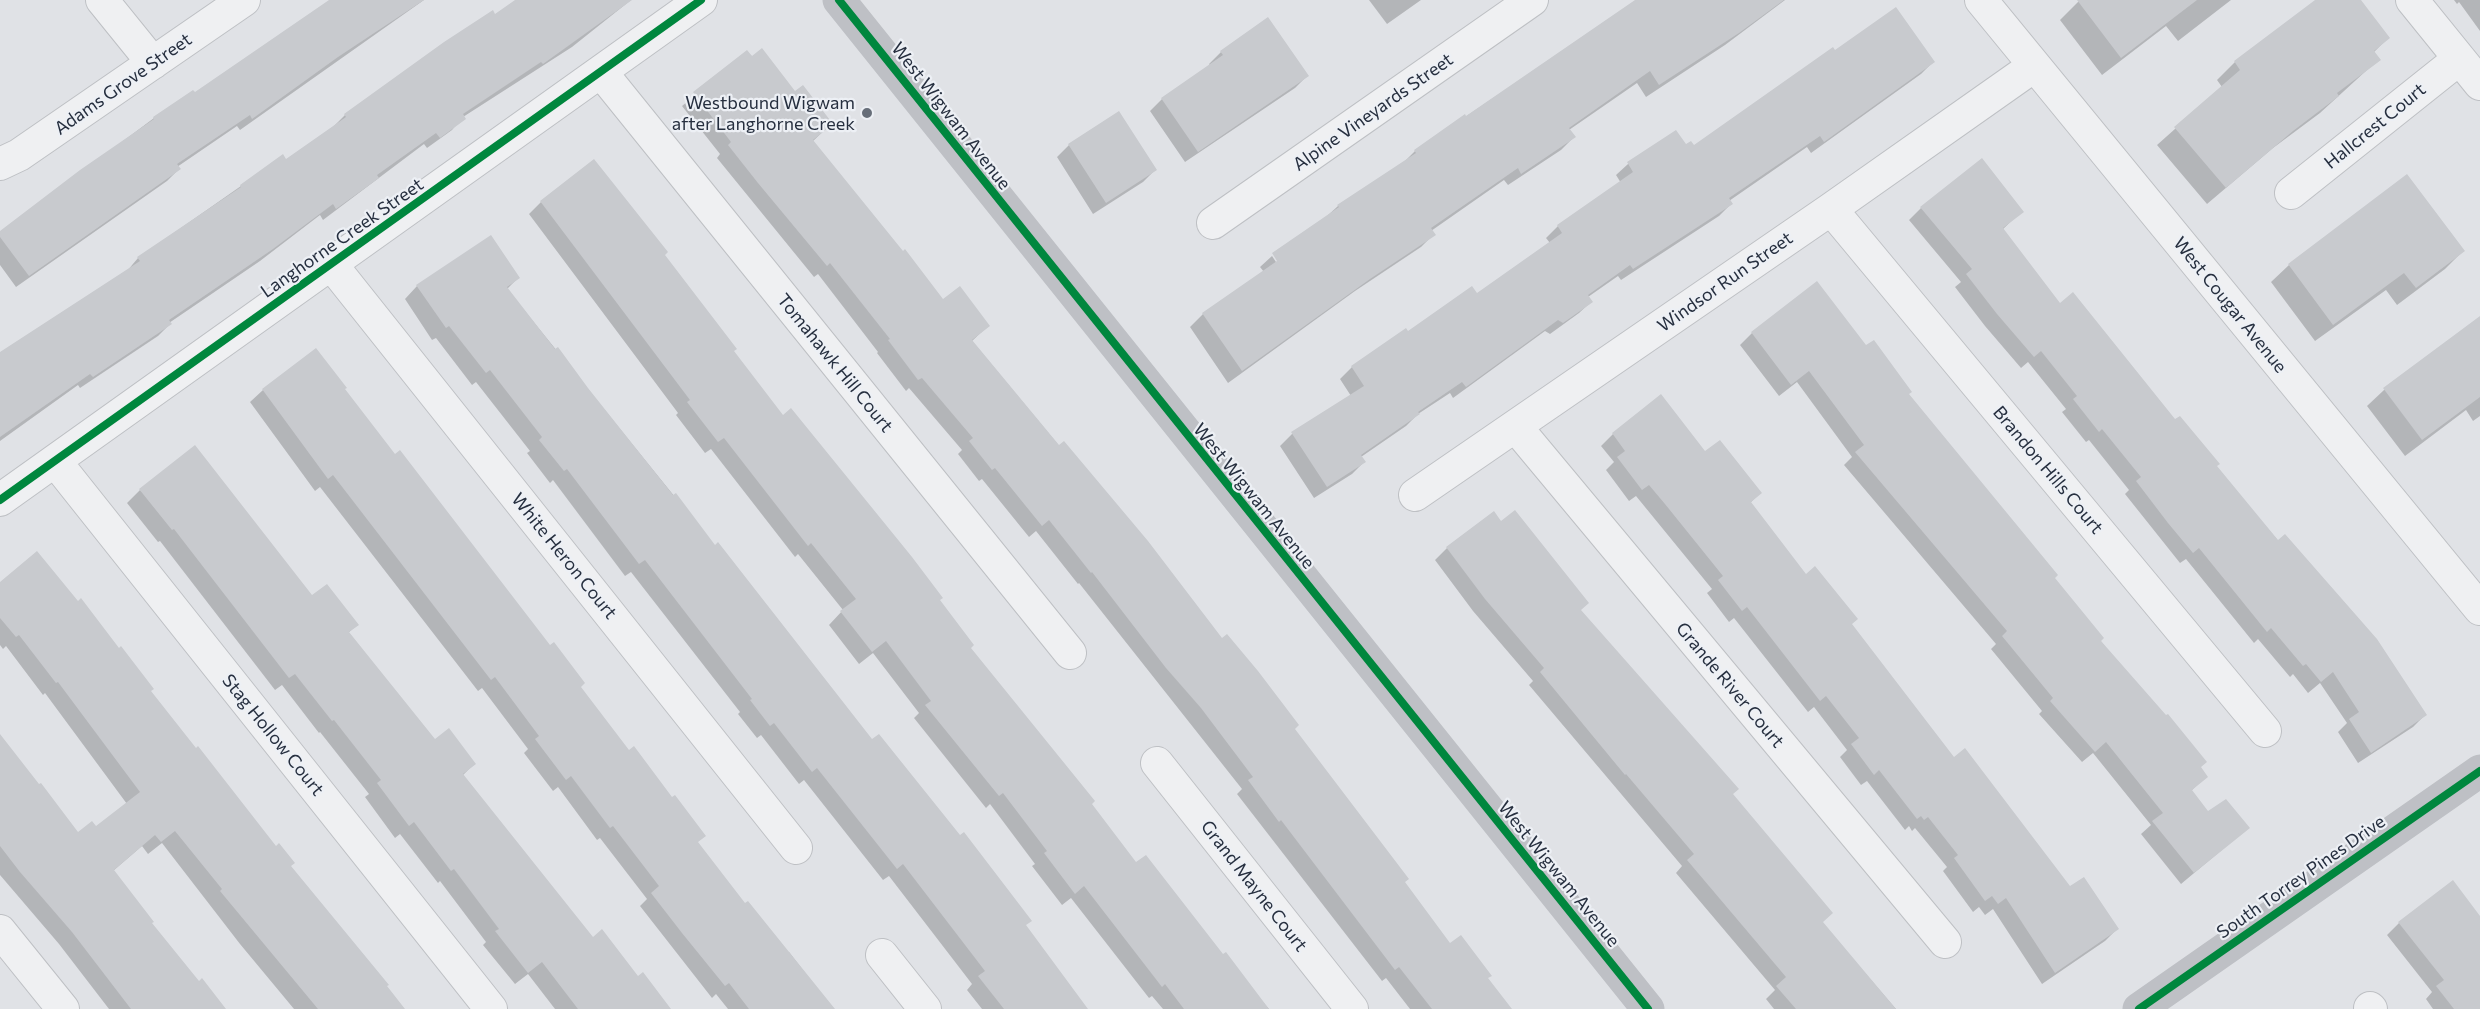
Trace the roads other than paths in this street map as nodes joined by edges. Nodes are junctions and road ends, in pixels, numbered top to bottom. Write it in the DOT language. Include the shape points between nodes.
graph roads {
  1 [pos="102,0"];
  2 [pos="244,0"];
  3 [pos="701,0"];
  4 [pos="839,0"];
  5 [pos="1532,0"];
  6 [pos="1981,0"];
  7 [pos="2412,0"];
  8 [pos="2459,59"];
  9 [pos="153,63"];
  10 [pos="2034,66"];
  11 [pos="601,72"];
  12 [pos="2480,84"];
  13 [pos="0,164"];
  14 [pos="2291,193"];
  15 [pos="1830,209"];
  16 [pos="1213,224"];
  17 [pos="331,264"];
  18 [pos="1516,427"];
  19 [pos="54,461"];
  20 [pos="1415,495"];
  21 [pos="0,500"];
  22 [pos="2480,609"];
  23 [pos="1070,653"];
  24 [pos="2265,731"];
  25 [pos="1156,763"];
  26 [pos="2480,771"];
  27 [pos="796,848"];
  28 [pos="0,931"];
  29 [pos="1945,942"];
  30 [pos="882,955"];
  31 [pos="63,1009"];
  32 [pos="491,1009"];
  33 [pos="925,1009"];
  34 [pos="1352,1009"];
  35 [pos="1648,1009"];
  36 [pos="2139,1009"];
  1 -- 9 [label="street"];
  2 -- 9 [label="street, Adams Grove Street"];
  3 -- 11 [label="street, Langhorne Creek Street"];
  4 -- 35 [label="street, West Wigwam Avenue"];
  5 -- 16 [label="street, Alpine Vineyards Street"];
  6 -- 10 [label="street, West Cougar Avenue"];
  7 -- 8 [label="street"];
  8 -- 12 [label="street"];
  8 -- 14 [label="street, Hallcrest Court"];
  9 -- 13 [label="street, Adams Grove Street" via="19,156"];
  10 -- 15 [label="street, Windsor Run Street"];
  10 -- 22 [label="street, West Cougar Avenue"];
  11 -- 17 [label="street, Langhorne Creek Street"];
  11 -- 23 [label="street, Tomahawk Hill Court"];
  15 -- 18 [label="street, Windsor Run Street"];
  15 -- 24 [label="street, Brandon Hills Court"];
  17 -- 19 [label="street, Langhorne Creek Street"];
  17 -- 27 [label="street, White Heron Court"];
  18 -- 20 [label="street, Windsor Run Street"];
  18 -- 29 [label="street, Grande River Court"];
  19 -- 21 [label="street, Langhorne Creek Street"];
  19 -- 32 [label="street, Stag Hollow Court"];
  25 -- 34 [label="street, Grand Mayne Court"];
  26 -- 36 [label="street, South Torrey Pines Drive"];
  28 -- 31 [label="street"];
  30 -- 33 [label="street"];
}
